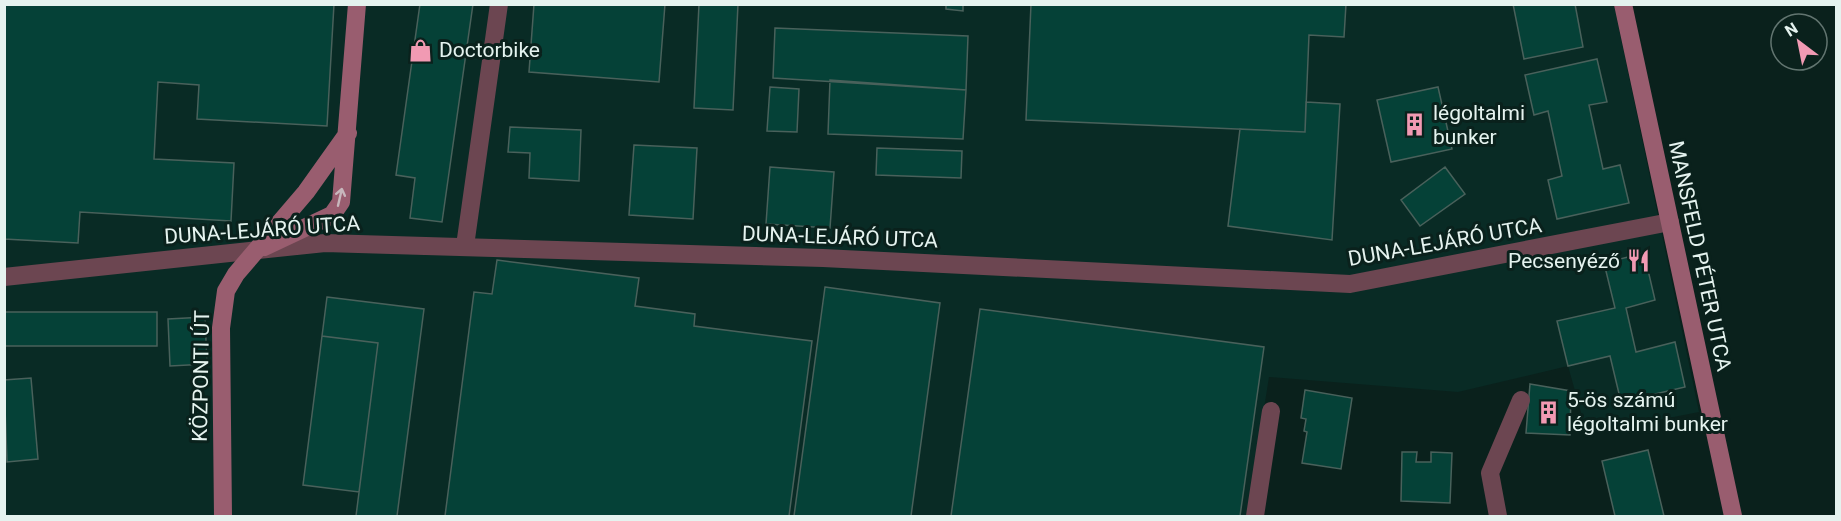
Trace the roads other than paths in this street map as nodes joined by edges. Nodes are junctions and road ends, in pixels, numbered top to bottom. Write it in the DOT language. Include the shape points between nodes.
graph roads {
  1 [pos="357,4"];
  2 [pos="499,4"];
  3 [pos="1623,4"];
  4 [pos="348,133"];
  5 [pos="1670,222"];
  6 [pos="465,246"];
  7 [pos="260,249"];
  8 [pos="4,277"];
  9 [pos="1521,400"];
  10 [pos="1271,411"];
  11 [pos="223,516"];
  12 [pos="1255,516"];
  13 [pos="1498,516"];
  14 [pos="1732,516"];
  1 -- 4 [label="street, KÖZPONTI ÚT"];
  2 -- 6 [label="street"];
  3 -- 5 [label="street, MANSFELD PÉTER UTCA"];
  4 -- 7 [label="street, KÖZPONTI ÚT"];
  7 -- 4 [label="street, KÖZPONTI ÚT, one-way" via="332,215 341,202"];
  5 -- 6 [label="street, DUNA-LEJÁRÓ UTCA" via="1350,284"];
  5 -- 14 [label="street, MANSFELD PÉTER UTCA"];
  6 -- 7 [label="street, DUNA-LEJÁRÓ UTCA" via="325,243"];
  7 -- 8 [label="street, DUNA-LEJÁRÓ UTCA"];
  7 -- 11 [label="street, KÖZPONTI ÚT" via="226,291 221,328"];
  9 -- 13 [label="street" via="1490,473"];
  10 -- 12 [label="street"];
}
